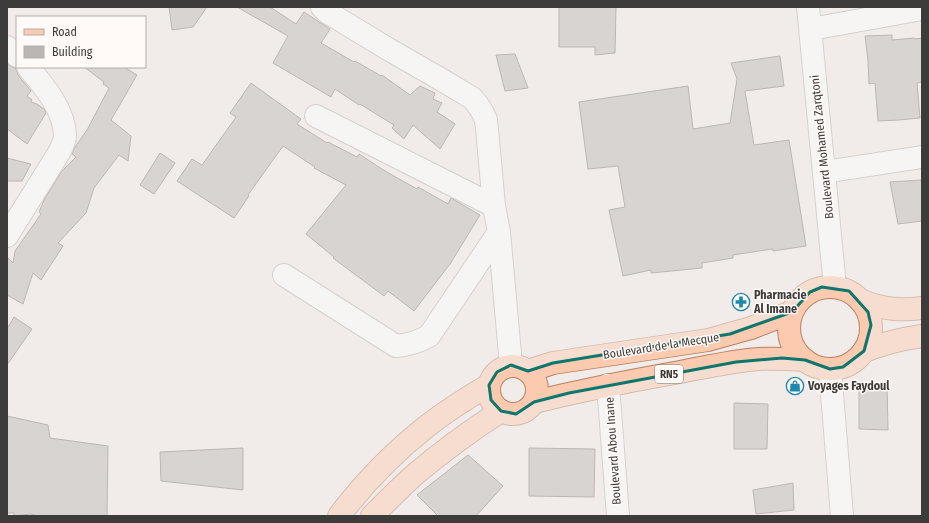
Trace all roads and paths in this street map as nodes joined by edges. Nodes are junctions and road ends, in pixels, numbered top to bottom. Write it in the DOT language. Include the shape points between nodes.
graph roads {
  1 [pos="322,7"];
  2 [pos="808,7"];
  3 [pos="922,9"];
  4 [pos="811,29"];
  5 [pos="7,47"];
  6 [pos="16,55"];
  7 [pos="29,68"];
  8 [pos="316,116"];
  9 [pos="922,157"];
  10 [pos="824,172"];
  11 [pos="494,206"];
  12 [pos="499,232"];
  13 [pos="7,236"];
  14 [pos="284,275"];
  15 [pos="836,287"];
  16 [pos="860,300"];
  17 [pos="922,308"];
  18 [pos="792,312"];
  19 [pos="922,336"];
  20 [pos="864,351"];
  21 [pos="805,360"];
  22 [pos="520,368"];
  23 [pos="830,369"];
  24 [pos="489,385"];
  25 [pos="608,385"];
  26 [pos="534,402"];
  27 [pos="501,411"];
  28 [pos="338,516"];
  29 [pos="372,516"];
  30 [pos="618,516"];
  31 [pos="842,516"];
  1 -- 11 [label="street" via="388,50 472,98 486,120"];
  2 -- 4 [label="street, Boulevard Mohamed Zarqtoni"];
  3 -- 4 [label="street"];
  4 -- 10 [label="street, Boulevard Mohamed Zarqtoni"];
  5 -- 6 [label="street"];
  7 -- 13 [label="street" via="47,90 59,112 65,137 60,151"];
  8 -- 11 [label="street"];
  9 -- 10 [label="street"];
  10 -- 15 [label="street, Boulevard Mohamed Zarqtoni"];
  11 -- 12 [label="street"];
  12 -- 14 [label="street" via="429,336 407,345 396,346"];
  12 -- 22 [label="street"];
  15 -- 16 [label="main road" via="849,291"];
  15 -- 18 [label="main road, RN5" via="822,287 810,292"];
  16 -- 17 [label="main road" via="887,309"];
  16 -- 20 [label="main road" via="868,312 871,325 870,338"];
  18 -- 21 [label="main road" via="789,325 791,338 796,350"];
  18 -- 22 [label="main road, Boulevard de la Mecque / RN5" via="751,328 708,340"];
  19 -- 20 [label="main road" via="898,339"];
  20 -- 23 [label="main road" via="843,367"];
  21 -- 23 [label="main road, RN5"];
  21 -- 25 [label="main road, RN5" via="758,359"];
  22 -- 24 [label="main road, RN5" via="504,367 497,372"];
  22 -- 26 [label="main road" via="533,376 536,382"];
  23 -- 31 [label="street"];
  24 -- 27 [label="main road" via="491,400"];
  24 -- 28 [label="main road, RN5" via="444,413 397,451"];
  25 -- 26 [label="main road, RN5"];
  25 -- 30 [label="street, Boulevard Abou Inane"];
  26 -- 27 [label="main road, RN5" via="523,412 516,414"];
  27 -- 29 [label="main road" via="470,431 412,477"];
}
